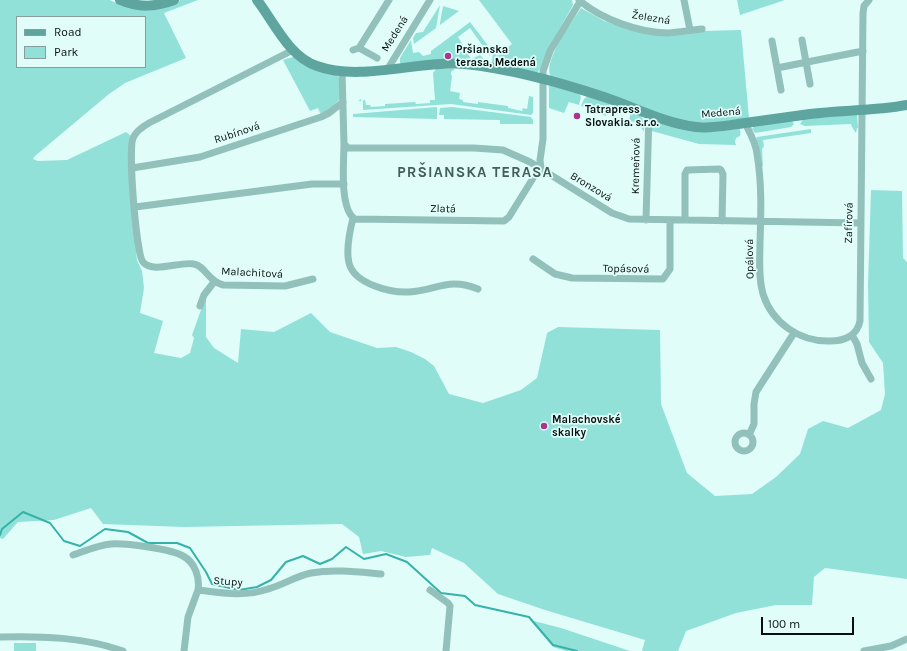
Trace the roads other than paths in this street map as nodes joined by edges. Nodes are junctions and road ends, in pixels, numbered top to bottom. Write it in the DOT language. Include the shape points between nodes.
graph roads {
  1 [pos="120,0"];
  2 [pos="174,0"];
  3 [pos="257,0"];
  4 [pos="389,0"];
  5 [pos="430,0"];
  6 [pos="684,0"];
  7 [pos="869,0"];
  8 [pos="580,1"];
  9 [pos="702,28"];
  10 [pos="690,30"];
  11 [pos="772,40"];
  12 [pos="802,40"];
  13 [pos="293,50"];
  14 [pos="863,51"];
  15 [pos="377,58"];
  16 [pos="806,63"];
  17 [pos="777,68"];
  18 [pos="387,70"];
  19 [pos="342,71"];
  20 [pos="543,79"];
  21 [pos="810,84"];
  22 [pos="781,90"];
  23 [pos="343,102"];
  24 [pos="907,105"];
  25 [pos="862,110"];
  26 [pos="649,113"];
  27 [pos="745,123"];
  28 [pos="344,144"];
  29 [pos="132,168"];
  30 [pos="541,168"];
  31 [pos="344,184"];
  32 [pos="135,207"];
  33 [pos="353,218"];
  34 [pos="646,220"];
  35 [pos="670,220"];
  36 [pos="685,220"];
  37 [pos="722,221"];
  38 [pos="760,222"];
  39 [pos="860,223"];
  40 [pos="533,259"];
  41 [pos="313,279"];
  42 [pos="214,282"];
  43 [pos="478,289"];
  44 [pos="200,306"];
  45 [pos="794,333"];
  46 [pos="852,335"];
  47 [pos="872,379"];
  48 [pos="749,435"];
  49 [pos="73,555"];
  50 [pos="381,574"];
  51 [pos="198,590"];
  52 [pos="430,590"];
  53 [pos="0,637"];
  54 [pos="907,639"];
  55 [pos="123,651"];
  56 [pos="184,651"];
  57 [pos="446,651"];
  58 [pos="864,651"];
  1 -- 2 [label="street" via="143,6 160,5"];
  3 -- 13 [label="street"];
  4 -- 15 [label="street" via="356,49"];
  5 -- 18 [label="street, Medená"];
  6 -- 10 [label="street"];
  7 -- 14 [label="street, Zafírová" via="864,6 863,13"];
  8 -- 10 [label="street, Železná" via="611,19 632,27 668,33"];
  8 -- 20 [label="street" via="550,51"];
  9 -- 10 [label="street, Železná"];
  11 -- 17 [label="street"];
  12 -- 16 [label="street"];
  13 -- 19 [label="street" via="315,66"];
  13 -- 29 [label="street" via="142,127 133,138"];
  14 -- 16 [label="street"];
  14 -- 25 [label="street, Zafírová"];
  16 -- 17 [label="street"];
  16 -- 21 [label="street"];
  17 -- 22 [label="street"];
  18 -- 19 [label="street"];
  18 -- 20 [label="street, Medená" via="463,64 506,70"];
  19 -- 23 [label="street"];
  20 -- 26 [label="street, Medená"];
  20 -- 30 [label="street"];
  23 -- 28 [label="street"];
  23 -- 29 [label="street, Rubínová" via="321,117 200,157"];
  24 -- 25 [label="street, Medená"];
  25 -- 27 [label="street, Medená"];
  25 -- 39 [label="street, Zafírová"];
  26 -- 27 [label="street, Medená" via="698,127"];
  26 -- 34 [label="street, Kremeňová"];
  27 -- 38 [label="street" via="757,153"];
  28 -- 30 [label="street, Bronzová" via="350,149 498,149"];
  28 -- 31 [label="street"];
  29 -- 32 [label="street"];
  30 -- 33 [label="street, Zlatá" via="507,220 499,222"];
  30 -- 34 [label="street, Bronzová" via="612,213 629,219"];
  31 -- 32 [label="street" via="312,184"];
  31 -- 33 [label="street" via="346,202"];
  32 -- 42 [label="street, Malachitová" via="143,263 150,267 194,264"];
  33 -- 43 [label="street" via="350,264 355,273 366,282 402,292 446,284"];
  34 -- 35 [label="street, Bronzová"];
  35 -- 36 [label="street, Bronzová"];
  35 -- 40 [label="street, Topásová" via="670,269 663,279 572,278 555,274"];
  36 -- 37 [label="street, Bronzová"];
  36 -- 37 [label="street" via="687,170 719,169 723,174"];
  37 -- 38 [label="street, Bronzová"];
  38 -- 39 [label="street, Bronzová"];
  38 -- 45 [label="street, Opálová" via="760,279 763,293 773,313"];
  39 -- 46 [label="street, Zafírová" via="860,321"];
  41 -- 42 [label="street, Malachitová" via="285,286 223,285"];
  42 -- 44 [label="street, Malachitová" via="204,294"];
  45 -- 46 [label="street, Opálová" via="825,341 844,340"];
  45 -- 48 [label="street" via="756,392 754,424"];
  46 -- 47 [label="street" via="862,363"];
  49 -- 51 [label="street, Stupy" via="112,544 135,545 176,553 193,566 199,580"];
  50 -- 51 [label="street, Stupy" via="350,571 313,573 260,592 244,594"];
  51 -- 56 [label="street" via="188,617"];
  52 -- 57 [label="street" via="450,606"];
  53 -- 55 [label="street" via="58,638"];
  54 -- 58 [label="street" via="891,646"];
}
